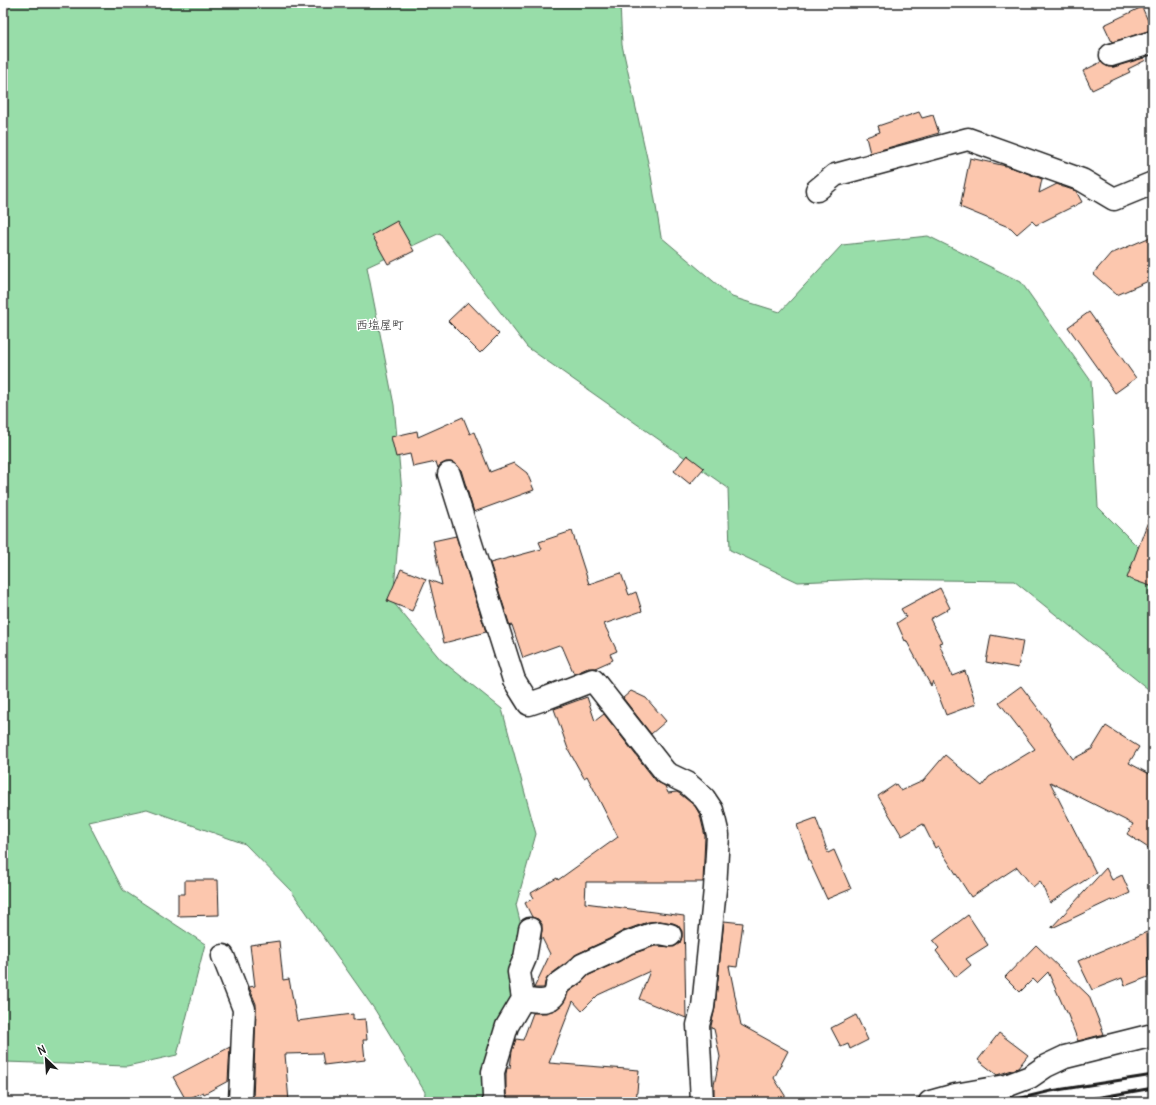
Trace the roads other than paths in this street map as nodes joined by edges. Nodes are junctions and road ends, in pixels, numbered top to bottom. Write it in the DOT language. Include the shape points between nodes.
graph roads {
  1 [pos="1153,42"];
  2 [pos="1111,55"];
  3 [pos="1153,183"];
  4 [pos="816,190"];
  5 [pos="449,474"];
  6 [pos="530,929"];
  7 [pos="670,935"];
  8 [pos="223,956"];
  9 [pos="523,999"];
  10 [pos="1153,1035"];
  11 [pos="240,1102"];
  12 [pos="496,1102"];
  13 [pos="702,1102"];
  14 [pos="930,1102"];
  1 -- 2 [label="street"];
  3 -- 4 [label="street" via="1114,199 1082,180 968,139 835,175"];
  5 -- 13 [label="street" via="514,680 529,704 593,680 666,773 687,783 704,798 712,810 718,835 716,889 703,1006 698,1025"];
  6 -- 9 [label="street" via="520,972"];
  7 -- 9 [label="street" via="652,934 582,965 557,985 549,1000 544,1002"];
  8 -- 11 [label="street" via="244,1009"];
  9 -- 12 [label="street" via="507,1026 493,1072"];
  10 -- 14 [label="street" via="1065,1057 1030,1077 1006,1086 956,1094"];
}
